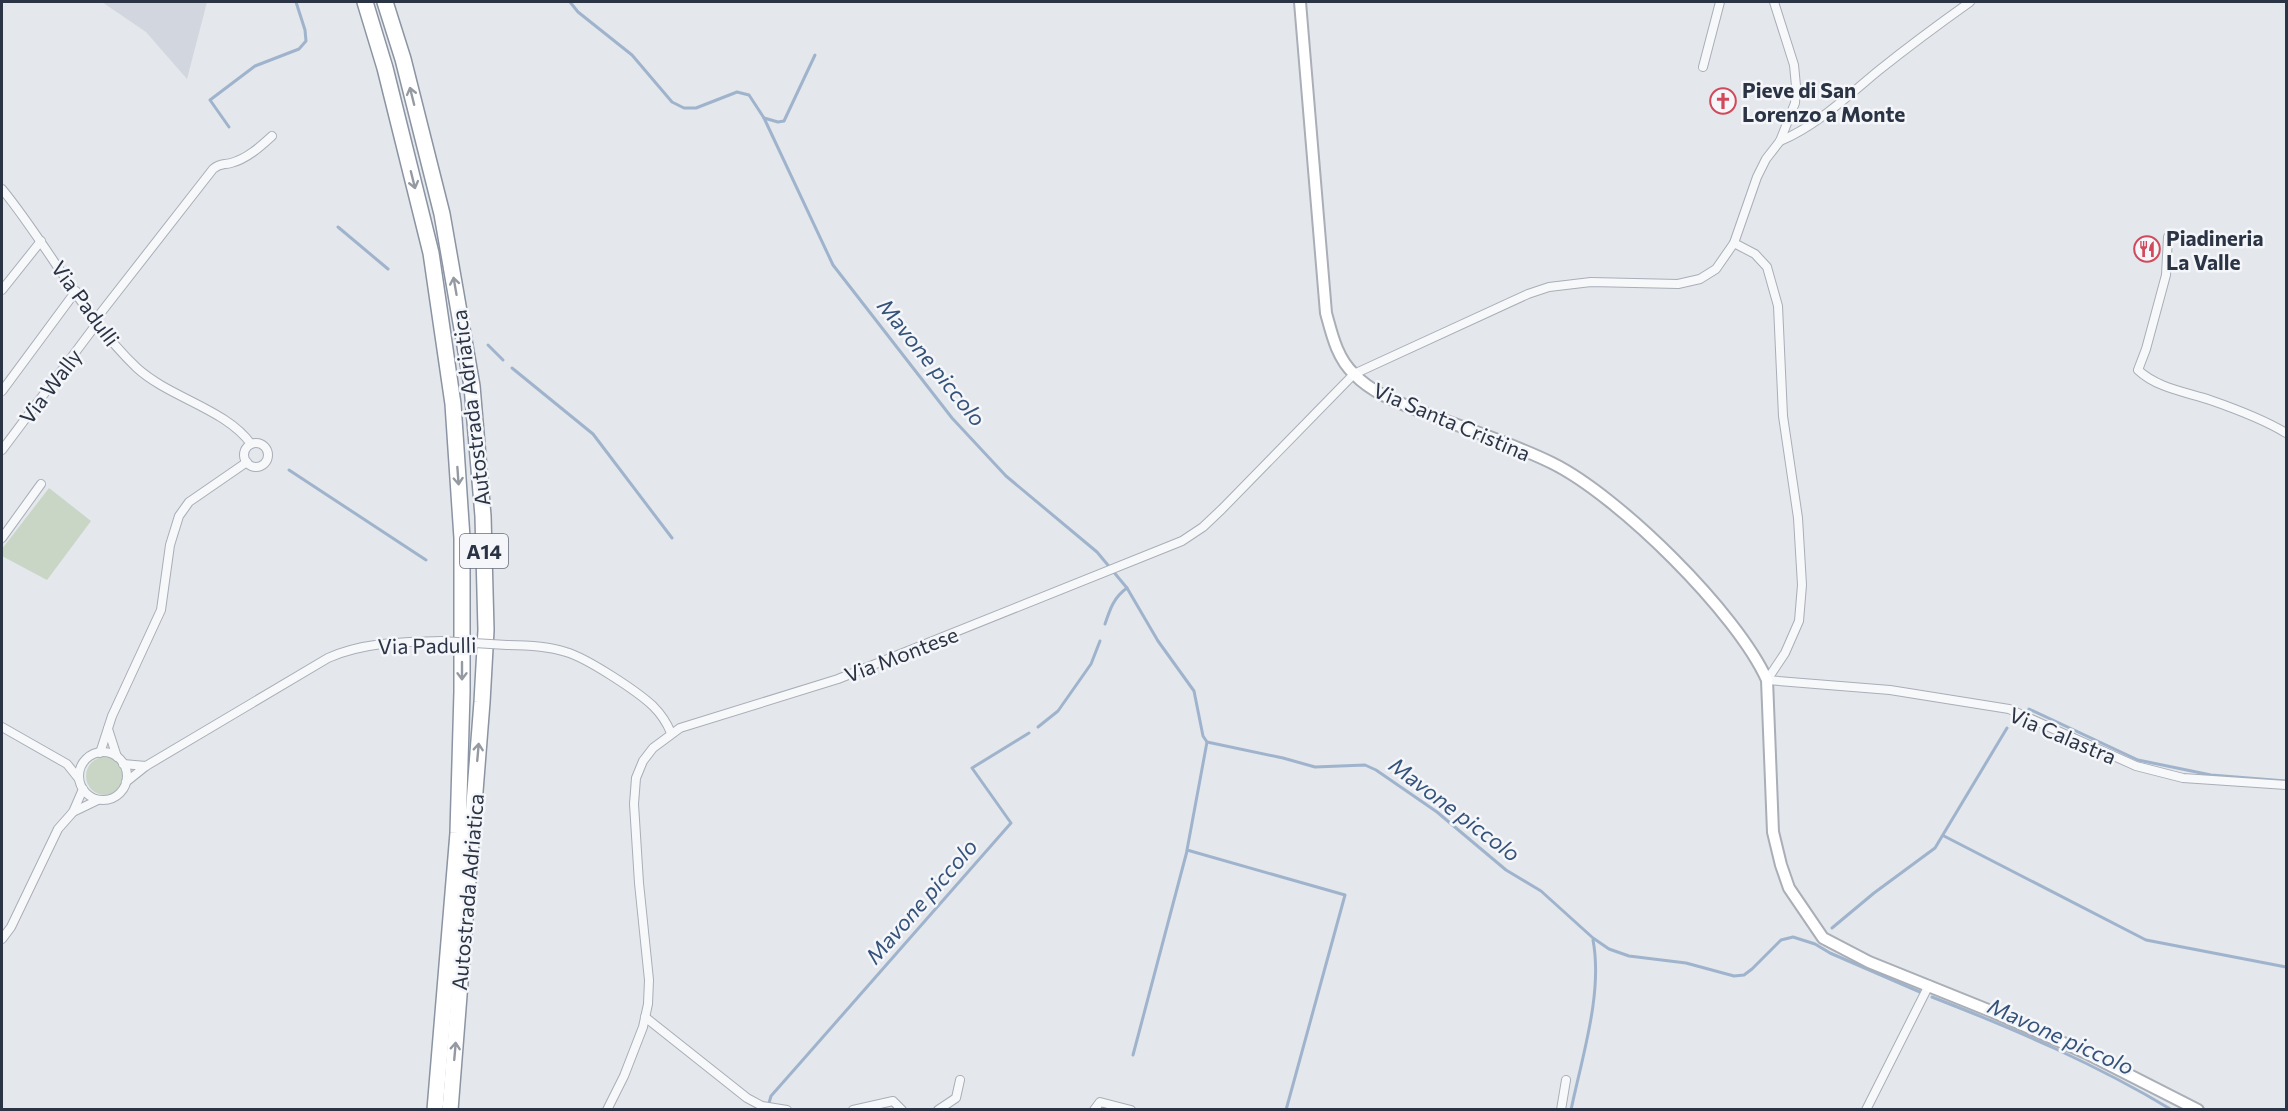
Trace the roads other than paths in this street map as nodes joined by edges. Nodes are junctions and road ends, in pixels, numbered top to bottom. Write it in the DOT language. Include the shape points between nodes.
graph roads {
  1 [pos="365,2"];
  2 [pos="385,2"];
  3 [pos="1300,2"];
  4 [pos="1720,2"];
  5 [pos="1774,2"];
  6 [pos="1970,2"];
  7 [pos="1703,67"];
  8 [pos="272,136"];
  9 [pos="1780,141"];
  10 [pos="2,189"];
  11 [pos="2168,237"];
  12 [pos="41,241"];
  13 [pos="1734,243"];
  14 [pos="2,290"];
  15 [pos="76,291"];
  16 [pos="97,320"];
  17 [pos="1354,374"];
  18 [pos="2,391"];
  19 [pos="2286,433"];
  20 [pos="251,444"];
  21 [pos="2,450"];
  22 [pos="247,462"];
  23 [pos="41,484"];
  24 [pos="2,538"];
  25 [pos="1767,680"];
  26 [pos="2,727"];
  27 [pos="108,729"];
  28 [pos="671,733"];
  29 [pos="100,753"];
  30 [pos="117,757"];
  31 [pos="84,762"];
  32 [pos="67,764"];
  33 [pos="123,764"];
  34 [pos="146,766"];
  35 [pos="79,780"];
  36 [pos="126,782"];
  37 [pos="2286,785"];
  38 [pos="82,789"];
  39 [pos="98,800"];
  40 [pos="73,812"];
  41 [pos="2,939"];
  42 [pos="1929,985"];
  43 [pos="645,1017"];
  44 [pos="960,1080"];
  45 [pos="1566,1080"];
  46 [pos="435,1110"];
  47 [pos="450,1110"];
  48 [pos="607,1110"];
  49 [pos="787,1110"];
  50 [pos="853,1110"];
  51 [pos="902,1110"];
  52 [pos="938,1110"];
  53 [pos="1094,1110"];
  54 [pos="1131,1110"];
  55 [pos="1561,1110"];
  56 [pos="1866,1110"];
  57 [pos="2198,1110"];
  1 -- 46 [label="highway, Autostrada Adriatica / A14, one-way" via="386,68 431,253 453,404 462,538 458,833"];
  47 -- 2 [label="highway, Autostrada Adriatica / A14, one-way" via="484,678 483,516 472,386 442,214"];
  3 -- 17 [label="street, Via Santa Cristina" via="1326,313 1334,344"];
  4 -- 7 [label="street"];
  5 -- 9 [label="street" via="1794,64 1796,86 1795,104"];
  6 -- 9 [label="street" via="1839,102"];
  8 -- 16 [label="street, Via Wally" via="258,149 213,169"];
  9 -- 13 [label="street" via="1757,177"];
  10 -- 12 [label="street, Via Padulli"];
  11 -- 19 [label="street" via="2166,275 2138,370 2150,381 2213,401"];
  12 -- 14 [label="street, Via Padulli"];
  12 -- 15 [label="street, Via Padulli"];
  13 -- 17 [label="street" via="1716,269 1700,279 1678,284 1591,282 1549,287"];
  13 -- 25 [label="street" via="1755,254 1767,267 1778,306 1783,416 1798,518 1802,585 1799,621 1785,654"];
  15 -- 16 [label="street, Via Padulli"];
  15 -- 18 [label="street"];
  16 -- 20 [label="street, Via Padulli" via="138,369 232,426"];
  16 -- 21 [label="street, Via Wally"];
  17 -- 25 [label="street, Via Santa Cristina" via="1398,402 1551,462 1585,482 1703,591 1759,663"];
  17 -- 28 [label="street, Via Montese" via="1203,527 1182,541 838,679"];
  20 -- 22 [label="street" via="244,454"];
  20 -- 22 [label="street, Via Padulli" via="264,446 268,457 260,466"];
  22 -- 27 [label="street" via="189,502 179,516 170,545 161,610"];
  23 -- 24 [label="street"];
  25 -- 37 [label="street, Via Calastra" via="1890,690 2009,709 2136,766 2183,778"];
  25 -- 42 [label="street, Via Santa Cristina" via="1773,832 1790,888 1823,938"];
  26 -- 32 [label="street"];
  27 -- 29 [label="street"];
  27 -- 30 [label="street"];
  28 -- 34 [label="street, Via Padulli, bridge" via="653,706 568,652 540,645 393,642 341,652 308,668"];
  28 -- 43 [label="street, Via Montese" via="653,748 636,778 636,852 649,980"];
  29 -- 30 [label="street"];
  29 -- 31 [label="street"];
  30 -- 33 [label="street"];
  31 -- 32 [label="street"];
  31 -- 35 [label="street"];
  32 -- 35 [label="street"];
  33 -- 34 [label="street"];
  33 -- 36 [label="street"];
  34 -- 36 [label="street, Via Padulli"];
  35 -- 38 [label="street"];
  36 -- 39 [label="street" via="112,799"];
  38 -- 39 [label="street"];
  38 -- 40 [label="street"];
  39 -- 40 [label="street"];
  40 -- 41 [label="street" via="58,829"];
  42 -- 56 [label="street"];
  42 -- 57 [label="street, Via Santa Cristina" via="2086,1053"];
  43 -- 48 [label="street, Via Montese"];
  43 -- 49 [label="street" via="747,1098 762,1107"];
  44 -- 52 [label="street" via="956,1098"];
  45 -- 55 [label="street"];
  50 -- 51 [label="street" via="893,1101"];
  53 -- 54 [label="street" via="1101,1102"];
}
